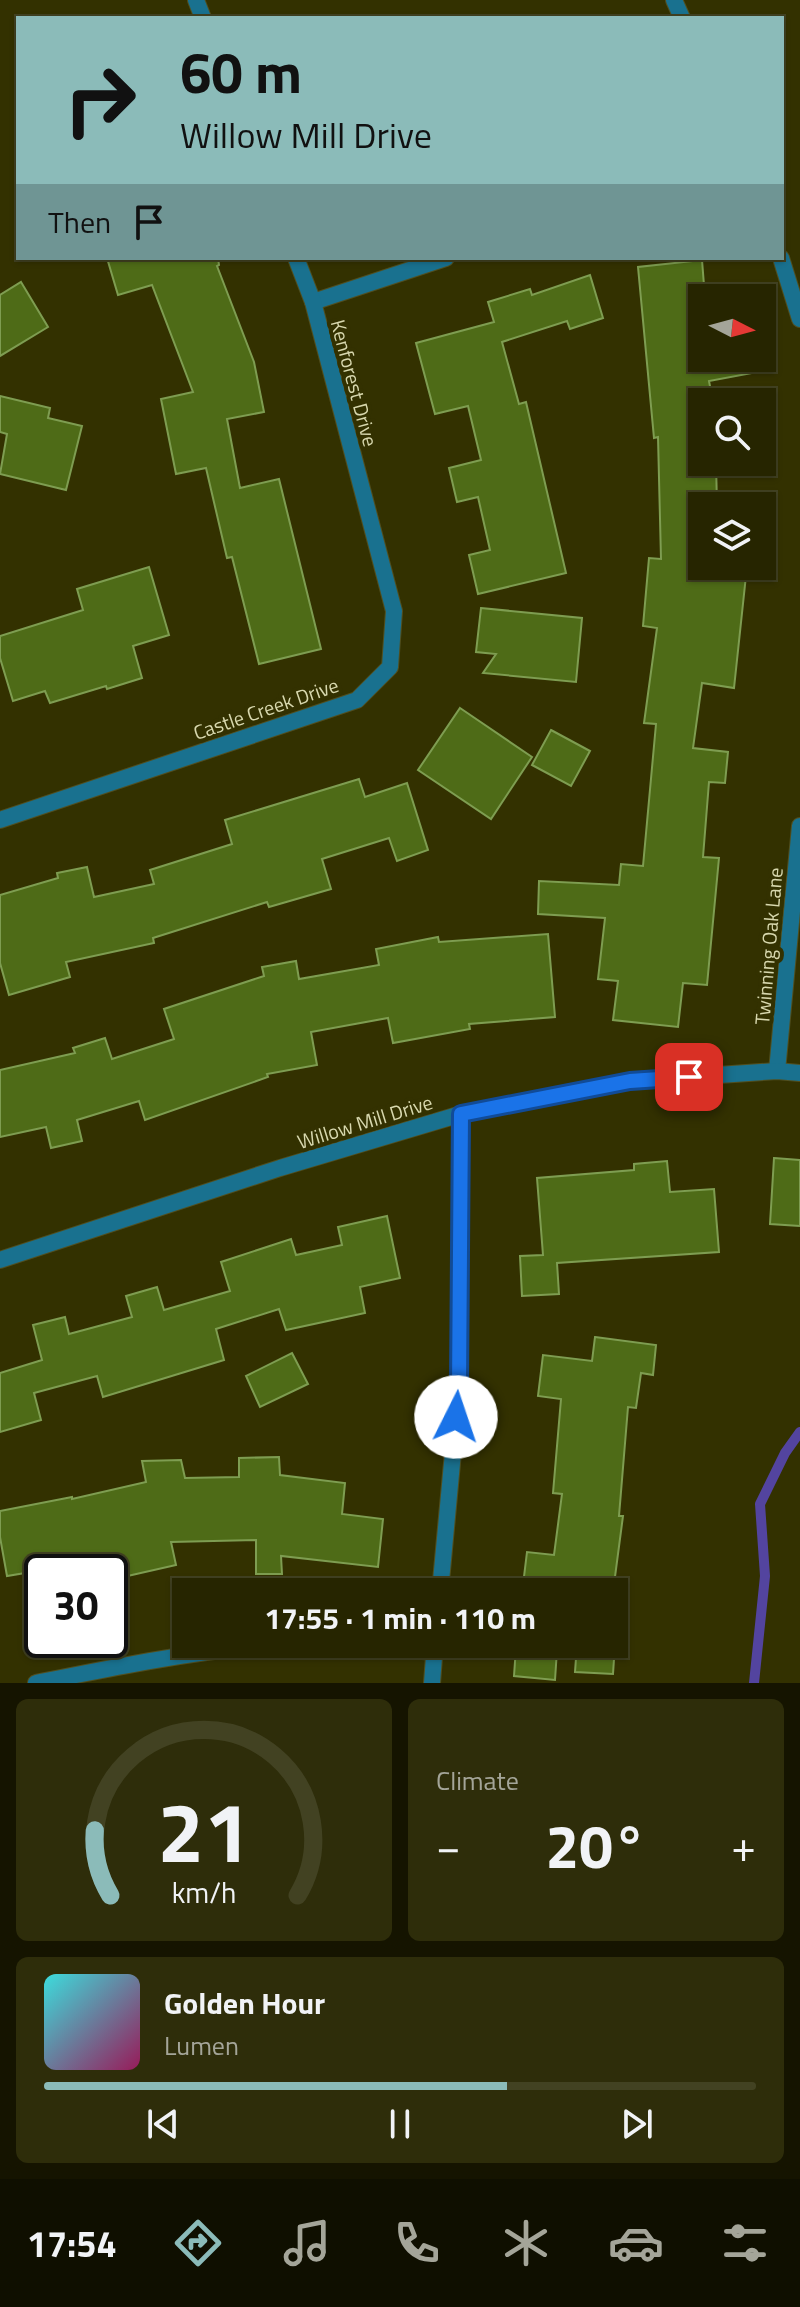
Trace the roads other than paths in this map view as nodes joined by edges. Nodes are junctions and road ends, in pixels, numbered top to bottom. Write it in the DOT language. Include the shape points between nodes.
graph roads {
  1 [pos="297,260"];
  2 [pos="440,260"];
  3 [pos="782,260"];
  4 [pos="313,302"];
  5 [pos="800,319"];
  6 [pos="370,519"];
  7 [pos="0,820"];
  8 [pos="800,826"];
  9 [pos="777,1071"];
  10 [pos="800,1073"];
  11 [pos="461,1114"];
  12 [pos="0,1260"];
  13 [pos="441,1578"];
  14 [pos="172,1657"];
  15 [pos="434,1658"];
  16 [pos="36,1683"];
  17 [pos="432,1683"];
  1 -- 4 [label="street, Kenforest Drive"];
  2 -- 4 [label="street"];
  3 -- 5 [label="street"];
  4 -- 6 [label="street, Kenforest Drive"];
  6 -- 7 [label="street, Castle Creek Drive" via="394,611 390,667 357,700"];
  8 -- 9 [label="street, Twinning Oak Lane"];
  9 -- 10 [label="street, Willow Mill Drive"];
  9 -- 11 [label="street, Willow Mill Drive" via="630,1081"];
  11 -- 12 [label="street, Willow Mill Drive"];
  11 -- 13 [label="street" via="459,1388"];
  14 -- 16 [label="street"];
  15 -- 17 [label="street"];
}
